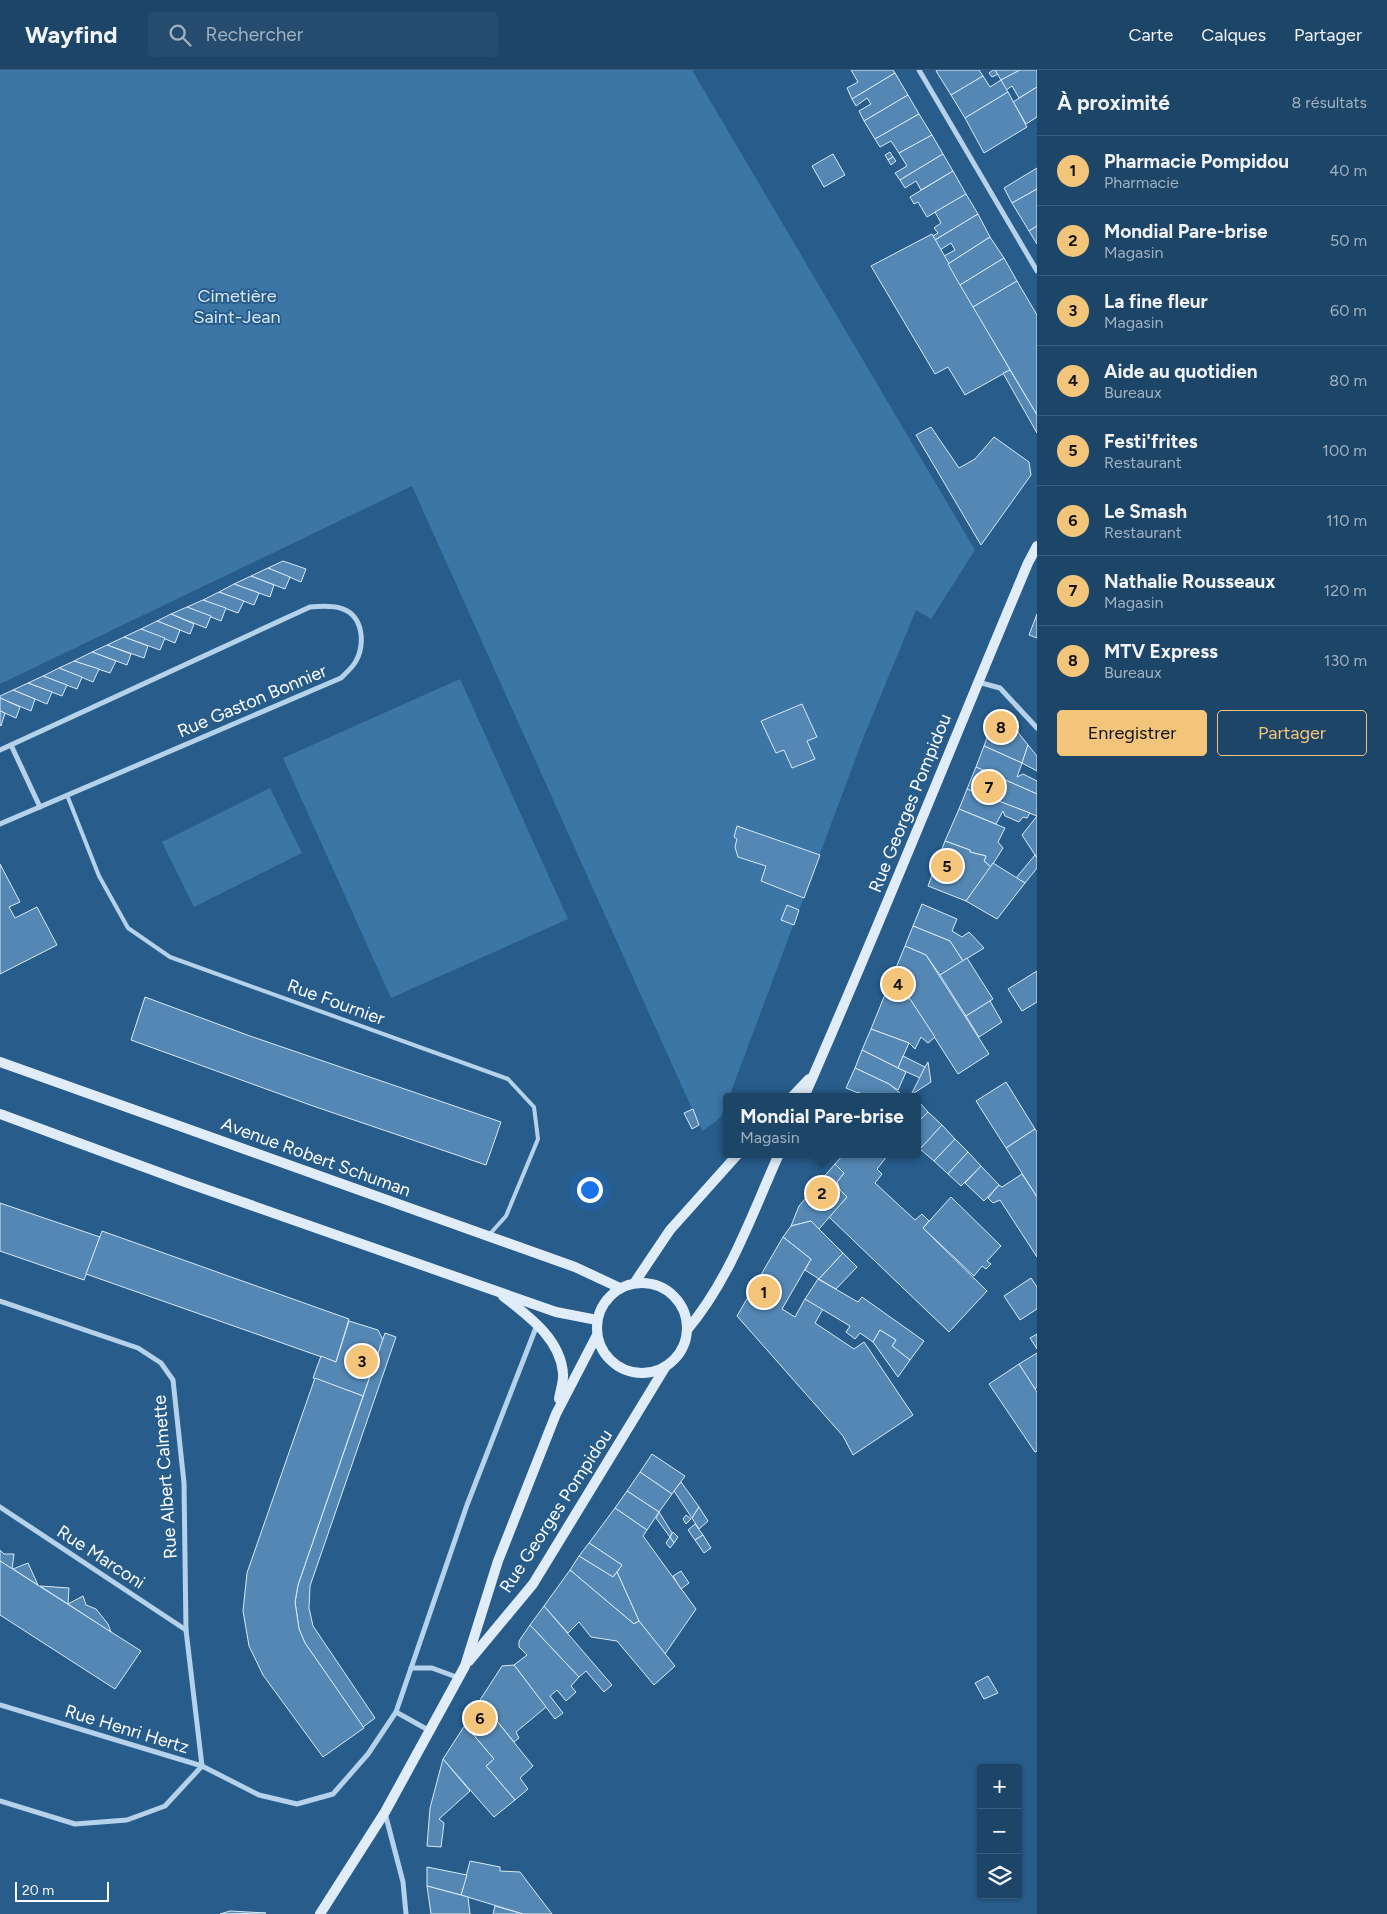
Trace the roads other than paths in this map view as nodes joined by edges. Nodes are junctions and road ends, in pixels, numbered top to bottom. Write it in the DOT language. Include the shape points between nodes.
graph roads {
  1 [pos="919,70"];
  2 [pos="1037,271"];
  3 [pos="1037,546"];
  4 [pos="978,682"];
  5 [pos="1037,728"];
  6 [pos="11,745"];
  7 [pos="0,750"];
  8 [pos="67,795"];
  9 [pos="40,807"];
  10 [pos="0,824"];
  11 [pos="0,1062"];
  12 [pos="814,1073"];
  13 [pos="796,1093"];
  14 [pos="806,1093"];
  15 [pos="0,1114"];
  16 [pos="734,1158"];
  17 [pos="777,1158"];
  18 [pos="488,1236"];
  19 [pos="635,1282"];
  20 [pos="620,1288"];
  21 [pos="496,1291"];
  22 [pos="0,1301"];
  23 [pos="597,1320"];
  24 [pos="538,1323"];
  25 [pos="688,1330"];
  26 [pos="597,1335"];
  27 [pos="666,1366"];
  28 [pos="556,1414"];
  29 [pos="0,1507"];
  30 [pos="186,1630"];
  31 [pos="465,1666"];
  32 [pos="411,1668"];
  33 [pos="459,1678"];
  34 [pos="0,1705"];
  35 [pos="396,1712"];
  36 [pos="430,1731"];
  37 [pos="202,1766"];
  38 [pos="0,1801"];
  39 [pos="385,1812"];
  40 [pos="320,1914"];
  41 [pos="406,1914"];
  1 -- 2 [label="street"];
  3 -- 4 [label="main road, Rue Georges Pompidou"];
  4 -- 5 [label="street" via="1000,688"];
  4 -- 12 [label="main road, Rue Georges Pompidou" via="864,961"];
  6 -- 7 [label="street, Rue Gaston Bonnier"];
  6 -- 8 [label="street, Rue Gaston Bonnier" via="310,607 330,605 350,612 360,625 362,644 356,662 341,678"];
  6 -- 9 [label="street"];
  8 -- 9 [label="street, Rue Gaston Bonnier"];
  8 -- 18 [label="lane, Rue Fournier" via="100,876 128,928 170,957 508,1079 534,1107 538,1139 506,1216"];
  9 -- 10 [label="street, Rue Gaston Bonnier"];
  11 -- 18 [label="main road, Avenue Robert Schuman"];
  12 -- 13 [label="main road, Rue Georges Pompidou"];
  12 -- 14 [label="main road, Rue Georges Pompidou"];
  15 -- 21 [label="main road" via="194,1186"];
  16 -- 19 [label="main road" via="670,1230"];
  17 -- 25 [label="main road" via="729,1268"];
  18 -- 20 [label="main road, Avenue Robert Schuman" via="575,1266"];
  19 -- 20 [label="main road"];
  19 -- 25 [label="main road" via="649,1283 673,1294 686,1316"];
  20 -- 23 [label="main road" via="602,1307"];
  21 -- 23 [label="main road" via="556,1312"];
  21 -- 24 [label="main road"];
  22 -- 30 [label="street, Rue Albert Calmette" via="138,1348 161,1362 173,1380 184,1483"];
  23 -- 26 [label="main road"];
  24 -- 28 [label="main road" via="560,1355 564,1374"];
  24 -- 32 [label="street" via="467,1505"];
  25 -- 27 [label="main road" via="677,1357"];
  26 -- 27 [label="main road" via="608,1358 629,1371 642,1373"];
  26 -- 28 [label="main road, Rue Georges Pompidou"];
  27 -- 31 [label="main road, Rue Georges Pompidou" via="533,1584"];
  28 -- 31 [label="main road, Rue Georges Pompidou" via="498,1561"];
  29 -- 30 [label="street, Rue Marconi"];
  30 -- 37 [label="street, Rue Albert Calmette"];
  31 -- 33 [label="main road, Rue Georges Pompidou"];
  32 -- 33 [label="street" via="432,1668"];
  32 -- 35 [label="street"];
  33 -- 36 [label="main road, Rue Georges Pompidou"];
  34 -- 37 [label="street, Rue Henri Hertz"];
  35 -- 36 [label="street"];
  35 -- 37 [label="street" via="368,1754 333,1794 297,1804 259,1795"];
  36 -- 39 [label="main road, Rue Georges Pompidou"];
  37 -- 38 [label="street, Rue Henri Hertz" via="165,1806 127,1820 75,1824"];
  39 -- 40 [label="main road, Rue Georges Pompidou"];
  39 -- 41 [label="street" via="403,1882"];
}
